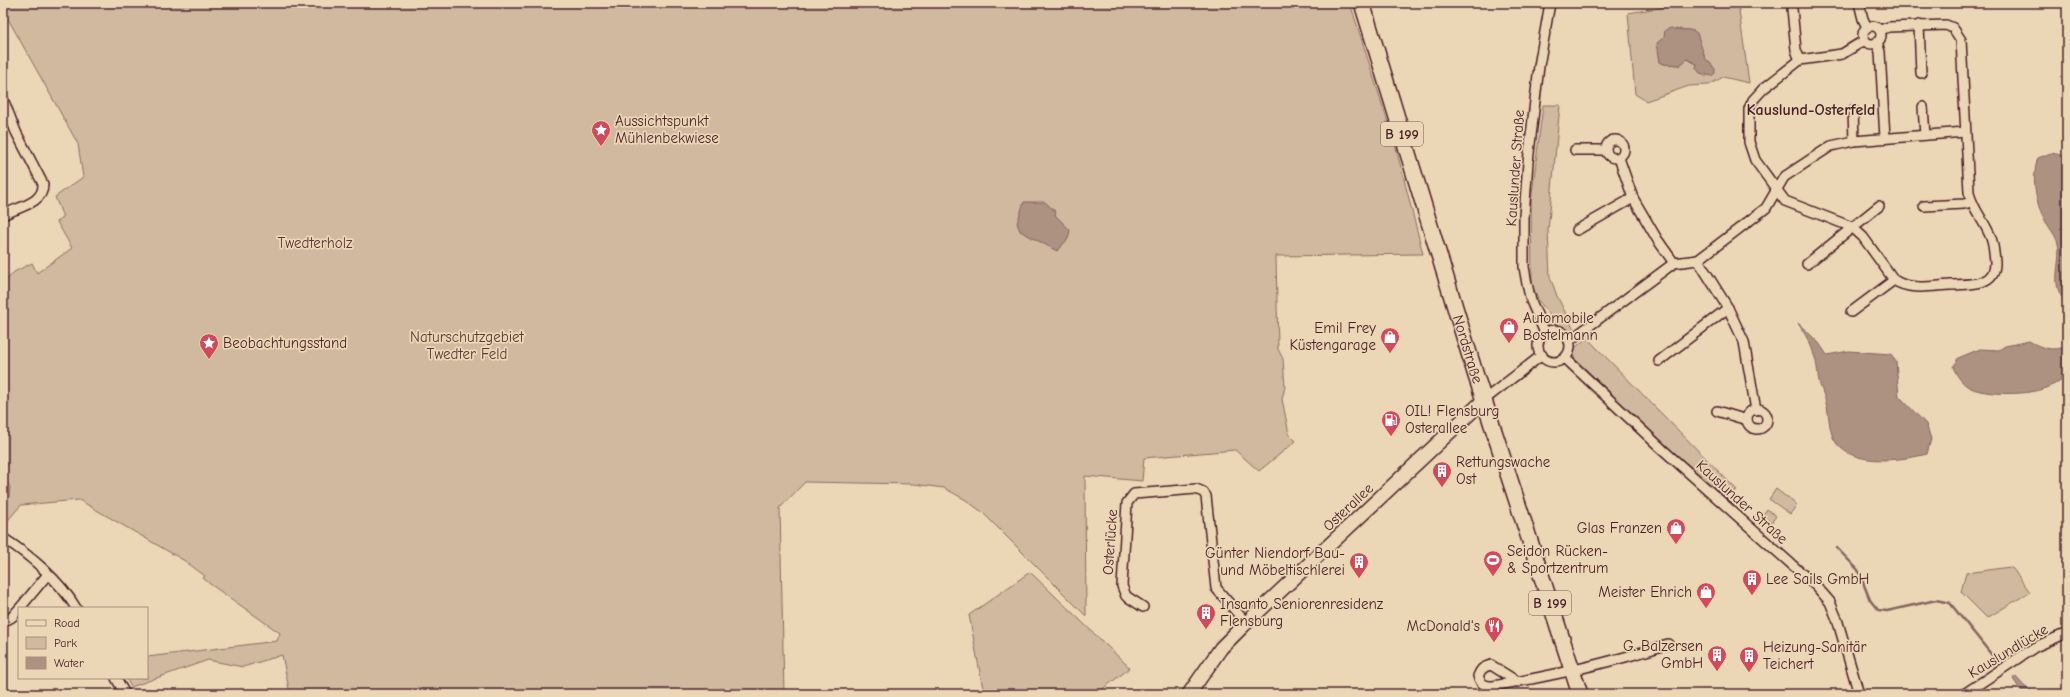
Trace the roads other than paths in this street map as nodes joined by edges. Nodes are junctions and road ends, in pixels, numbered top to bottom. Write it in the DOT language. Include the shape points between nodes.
graph roads {
  1 [pos="1362,3"];
  2 [pos="1550,3"];
  3 [pos="1859,3"];
  4 [pos="1792,9"];
  5 [pos="1919,25"];
  6 [pos="1867,27"];
  7 [pos="1880,30"];
  8 [pos="1865,40"];
  9 [pos="1877,42"];
  10 [pos="1800,60"];
  11 [pos="1921,73"];
  12 [pos="3,99"];
  13 [pos="1923,107"];
  14 [pos="1853,110"];
  15 [pos="1965,132"];
  16 [pos="1925,135"];
  17 [pos="1885,138"];
  18 [pos="1854,141"];
  19 [pos="1575,150"];
  20 [pos="1606,150"];
  21 [pos="1619,158"];
  22 [pos="1777,191"];
  23 [pos="1633,198"];
  24 [pos="1971,202"];
  25 [pos="1879,206"];
  26 [pos="1924,206"];
  27 [pos="3,215"];
  28 [pos="1852,227"];
  29 [pos="1577,230"];
  30 [pos="1698,260"];
  31 [pos="1674,263"];
  32 [pos="1806,264"];
  33 [pos="1894,280"];
  34 [pos="1728,308"];
  35 [pos="1852,312"];
  36 [pos="1545,333"];
  37 [pos="1569,341"];
  38 [pos="1542,355"];
  39 [pos="1565,358"];
  40 [pos="1659,361"];
  41 [pos="1484,400"];
  42 [pos="1756,410"];
  43 [pos="1717,411"];
  44 [pos="1747,420"];
  45 [pos="3,538"];
  46 [pos="48,574"];
  47 [pos="20,607"];
  48 [pos="75,607"];
  49 [pos="1143,607"];
  50 [pos="18,609"];
  51 [pos="3,622"];
  52 [pos="1246,623"];
  53 [pos="2067,633"];
  54 [pos="1668,644"];
  55 [pos="1572,670"];
  56 [pos="117,679"];
  57 [pos="1518,682"];
  58 [pos="125,694"];
  59 [pos="1189,694"];
  60 [pos="1580,694"];
  61 [pos="1859,694"];
  62 [pos="1964,694"];
  1 -- 41 [label="main road, Nordstraße / B 199"];
  2 -- 36 [label="street, Kauslunder Straße" via="1537,80 1524,216 1524,267 1527,284"];
  3 -- 6 [label="street" via="1862,19"];
  4 -- 10 [label="street" via="1796,50"];
  5 -- 7 [label="street"];
  5 -- 11 [label="street"];
  5 -- 15 [label="street" via="1946,25 1953,28 1961,40"];
  6 -- 7 [label="street" via="1876,27"];
  6 -- 8 [label="street" via="1864,31"];
  7 -- 9 [label="street" via="1881,36"];
  8 -- 9 [label="street" via="1872,44"];
  8 -- 10 [label="street" via="1842,54"];
  9 -- 17 [label="street" via="1880,52"];
  10 -- 22 [label="street" via="1763,88 1749,109 1748,132 1751,151"];
  12 -- 27 [label="street" via="16,132 43,184 43,192 39,198"];
  13 -- 16 [label="street"];
  14 -- 18 [label="street"];
  15 -- 16 [label="street"];
  15 -- 24 [label="street"];
  16 -- 17 [label="street"];
  17 -- 18 [label="street"];
  18 -- 22 [label="street" via="1831,146 1784,177"];
  19 -- 20 [label="street"];
  20 -- 21 [label="street" via="1610,157"];
  20 -- 21 [label="street" via="1606,146 1612,141 1621,142 1624,151"];
  21 -- 23 [label="street"];
  22 -- 28 [label="street" via="1785,201"];
  22 -- 30 [label="street" via="1766,208"];
  23 -- 29 [label="street"];
  23 -- 31 [label="street" via="1656,240"];
  24 -- 26 [label="street"];
  24 -- 33 [label="street" via="1994,246 1995,267 1992,275 1975,284 1913,287"];
  25 -- 28 [label="street"];
  28 -- 32 [label="street"];
  28 -- 33 [label="street" via="1863,237"];
  30 -- 31 [label="street"];
  30 -- 34 [label="street"];
  31 -- 37 [label="street"];
  33 -- 35 [label="street"];
  34 -- 40 [label="street"];
  34 -- 42 [label="street" via="1744,342"];
  36 -- 37 [label="street" via="1560,331"];
  36 -- 38 [label="street" via="1538,345"];
  37 -- 39 [label="street" via="1570,350"];
  38 -- 39 [label="street" via="1555,362"];
  38 -- 41 [label="street, Osterallee"];
  39 -- 61 [label="street, Kauslunder Straße" via="1661,448 1817,587 1830,602 1837,619"];
  41 -- 52 [label="street, Osterallee"];
  41 -- 55 [label="main road, Nordstraße / B 199"];
  42 -- 44 [label="street" via="1750,412"];
  42 -- 44 [label="street" via="1765,413 1767,419 1763,427 1753,428"];
  43 -- 44 [label="street"];
  45 -- 46 [label="street"];
  46 -- 47 [label="street"];
  46 -- 48 [label="street"];
  49 -- 52 [label="street, Osterlücke" via="1126,596 1122,586 1127,503 1134,494 1196,489 1206,496 1216,588"];
  50 -- 51 [label="street" via="12,617"];
  52 -- 59 [label="street, Osterallee" via="1221,648"];
  53 -- 62 [label="street, Kauslundlücke" via="2035,647"];
  54 -- 55 [label="street"];
  55 -- 57 [label="street"];
  55 -- 60 [label="main road, Nordstraße / B 199"];
  56 -- 58 [label="street"];
}
